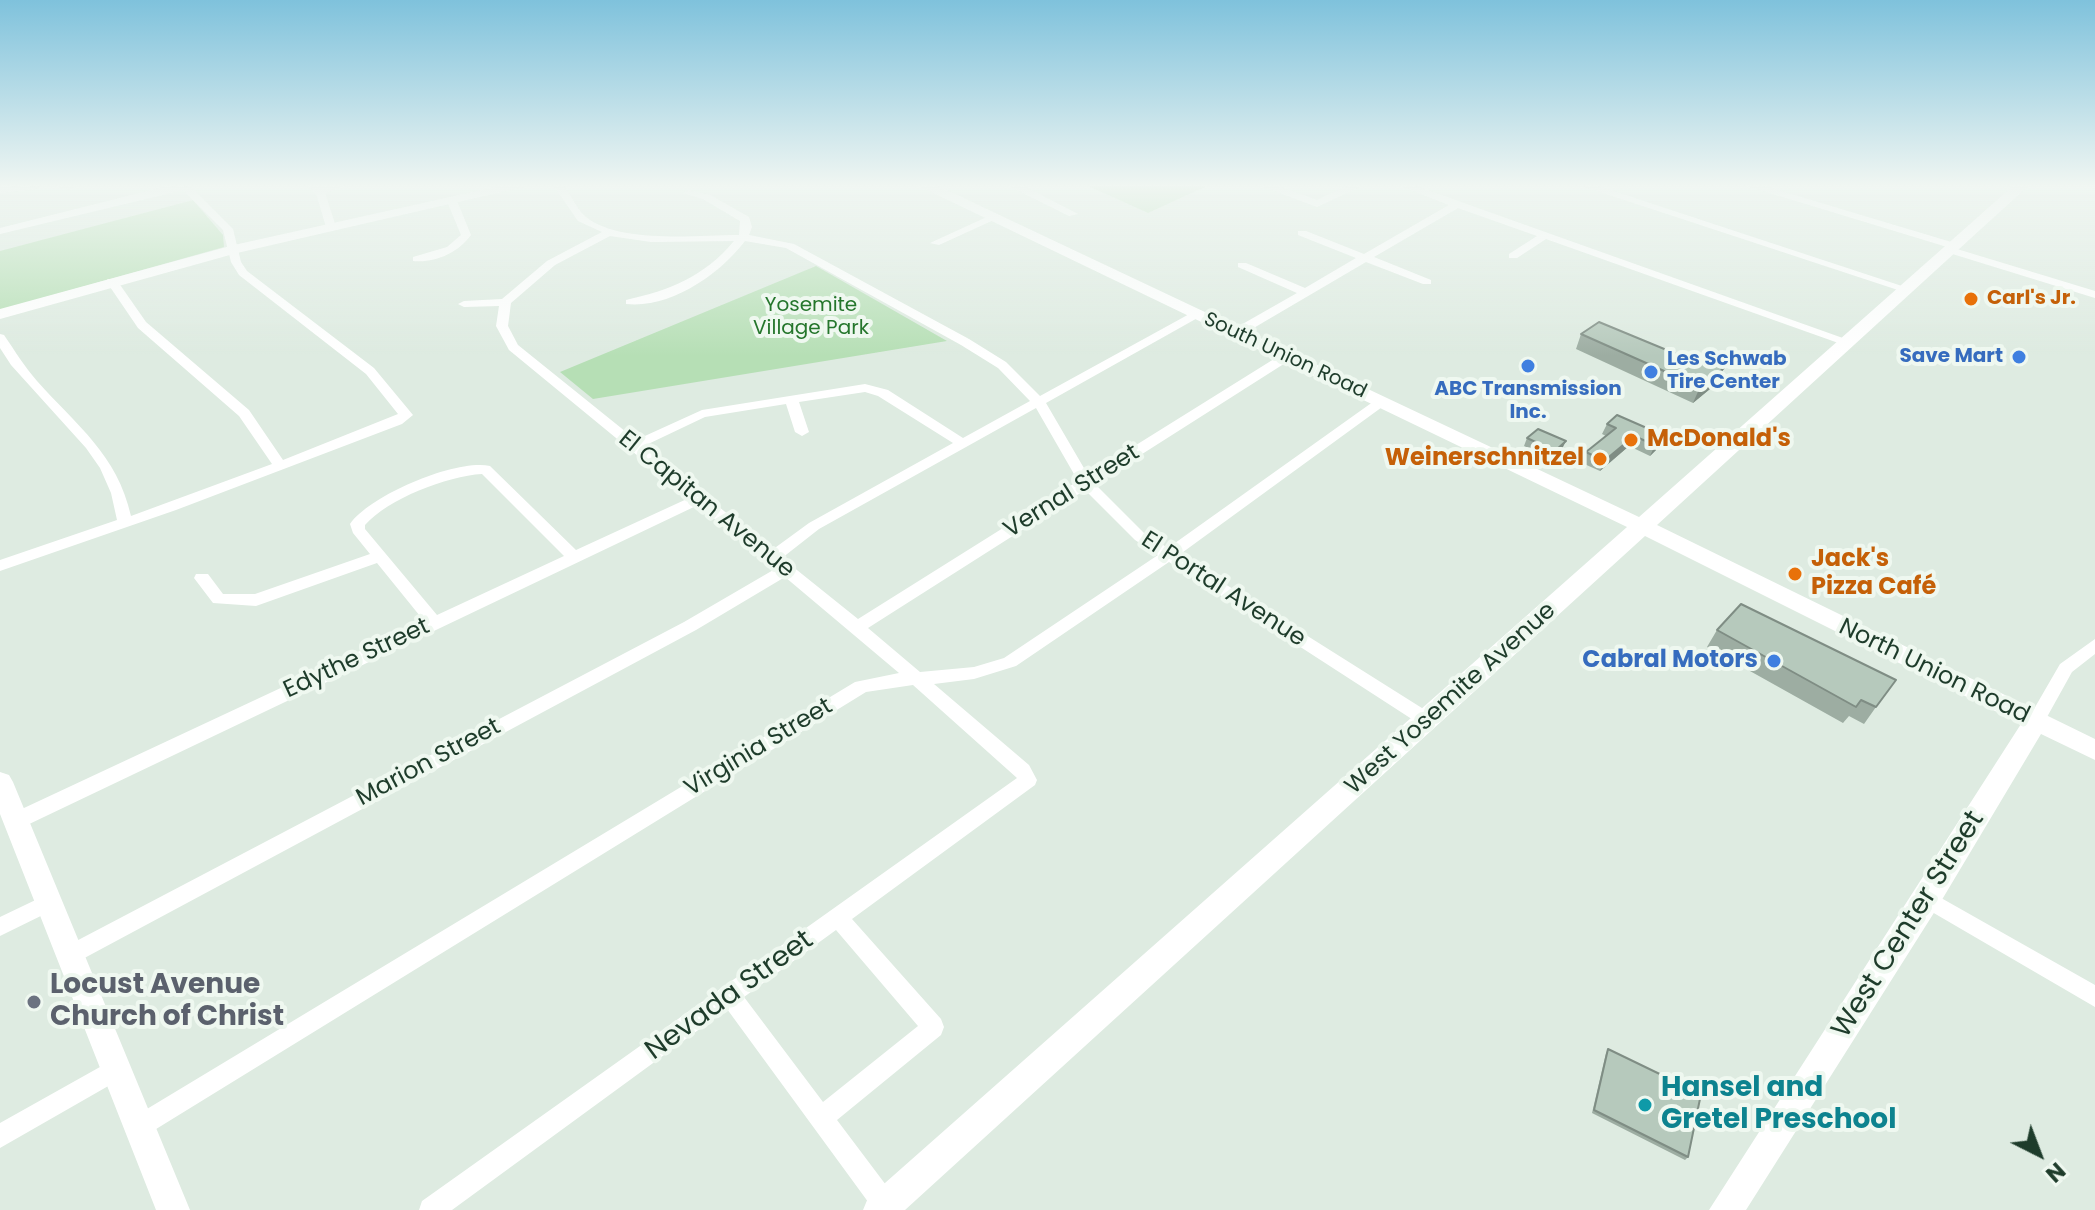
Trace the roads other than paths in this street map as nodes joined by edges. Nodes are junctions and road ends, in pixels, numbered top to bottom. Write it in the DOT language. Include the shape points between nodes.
graph roads {
  1 [pos="232,242"];
  2 [pos="263,242"];
  3 [pos="457,242"];
  4 [pos="590,242"];
  5 [pos="739,242"];
  6 [pos="775,242"];
  7 [pos="1045,242"];
  8 [pos="1326,242"];
  9 [pos="1390,242"];
  10 [pos="1534,242"];
  11 [pos="1566,242"];
  12 [pos="1761,242"];
  13 [pos="1934,242"];
  14 [pos="1958,242"];
  15 [pos="1952,248"];
  16 [pos="234,249"];
  17 [pos="1513,256"];
  18 [pos="1364,257"];
  19 [pos="417,259"];
  20 [pos="1242,265"];
  21 [pos="112,281"];
  22 [pos="1427,282"];
  23 [pos="1905,289"];
  24 [pos="1305,292"];
  25 [pos="2095,295"];
  26 [pos="505,302"];
  27 [pos="630,302"];
  28 [pos="464,304"];
  29 [pos="0,314"];
  30 [pos="1197,314"];
  31 [pos="1236,333"];
  32 [pos="0,338"];
  33 [pos="1848,342"];
  34 [pos="1286,357"];
  35 [pos="791,399"];
  36 [pos="1039,402"];
  37 [pos="1382,402"];
  38 [pos="802,432"];
  39 [pos="963,444"];
  40 [pos="633,446"];
  41 [pos="280,466"];
  42 [pos="1086,483"];
  43 [pos="698,499"];
  44 [pos="125,523"];
  45 [pos="1644,527"];
  46 [pos="380,556"];
  47 [pos="574,557"];
  48 [pos="1166,557"];
  49 [pos="779,564"];
  50 [pos="0,566"];
  51 [pos="202,578"];
  52 [pos="434,622"];
  53 [pos="857,627"];
  54 [pos="2095,645"];
  55 [pos="914,679"];
  56 [pos="1427,720"];
  57 [pos="2036,721"];
  58 [pos="2095,750"];
  59 [pos="1028,780"];
  60 [pos="0,782"];
  61 [pos="16,821"];
  62 [pos="1927,899"];
  63 [pos="48,903"];
  64 [pos="838,918"];
  65 [pos="0,927"];
  66 [pos="70,955"];
  67 [pos="731,997"];
  68 [pos="2095,997"];
  69 [pos="116,1069"];
  70 [pos="821,1118"];
  71 [pos="140,1126"];
  72 [pos="0,1136"];
  73 [pos="885,1208"];
  74 [pos="173,1210"];
  75 [pos="431,1210"];
  76 [pos="1726,1210"];
  1 -- 16 [label="street"];
  2 -- 16 [label="street"];
  3 -- 19 [label="street" via="444,253"];
  4 -- 26 [label="street" via="551,263"];
  5 -- 27 [label="street" via="716,271 651,299"];
  6 -- 36 [label="street, El Portal Avenue" via="809,254 1002,365"];
  7 -- 30 [label="street, South Union Road"];
  8 -- 18 [label="street"];
  9 -- 18 [label="street"];
  10 -- 17 [label="street"];
  11 -- 33 [label="street"];
  12 -- 23 [label="street"];
  13 -- 15 [label="street"];
  14 -- 15 [label="street, West Yosemite Avenue"];
  15 -- 23 [label="street, West Yosemite Avenue"];
  15 -- 25 [label="street"];
  16 -- 21 [label="street"];
  16 -- 41 [label="street" via="236,262 249,278 370,371 406,412"];
  18 -- 22 [label="street"];
  18 -- 24 [label="street"];
  20 -- 24 [label="street"];
  21 -- 29 [label="street"];
  21 -- 41 [label="street" via="142,325 244,413"];
  23 -- 33 [label="street, West Yosemite Avenue"];
  24 -- 31 [label="street"];
  26 -- 28 [label="street"];
  26 -- 40 [label="street, El Capitan Avenue" via="502,326 513,347"];
  30 -- 31 [label="street, South Union Road"];
  30 -- 36 [label="street, Marion Street"];
  31 -- 34 [label="street, South Union Road"];
  32 -- 44 [label="street" via="27,380 107,464"];
  33 -- 45 [label="street, West Yosemite Avenue"];
  34 -- 37 [label="street, South Union Road"];
  34 -- 42 [label="street, Vernal Street"];
  35 -- 38 [label="street"];
  35 -- 39 [label="street" via="875,389"];
  35 -- 40 [label="street" via="702,414"];
  36 -- 39 [label="street, Marion Street"];
  36 -- 42 [label="street, El Portal Avenue"];
  37 -- 45 [label="street, South Union Road"];
  37 -- 48 [label="street, Virginia Street"];
  39 -- 49 [label="street, Marion Street" via="814,526"];
  40 -- 43 [label="street, El Capitan Avenue"];
  41 -- 44 [label="street"];
  42 -- 48 [label="street, El Portal Avenue"];
  42 -- 53 [label="street, Vernal Street"];
  43 -- 47 [label="street, Edythe Street"];
  43 -- 49 [label="street, El Capitan Avenue"];
  44 -- 50 [label="street"];
  45 -- 56 [label="street, West Yosemite Avenue"];
  45 -- 57 [label="street, North Union Road"];
  46 -- 47 [label="street" via="358,530 362,514 480,469 495,476"];
  46 -- 51 [label="street" via="246,602 219,599"];
  46 -- 52 [label="street"];
  47 -- 52 [label="street, Edythe Street"];
  48 -- 55 [label="street, Virginia Street" via="1010,662 979,672"];
  48 -- 56 [label="street, El Portal Avenue"];
  49 -- 53 [label="street, El Capitan Avenue"];
  49 -- 66 [label="street, Marion Street" via="690,626"];
  52 -- 61 [label="street, Edythe Street"];
  53 -- 55 [label="street, El Capitan Avenue"];
  54 -- 57 [label="street, West Center Street" via="2066,668"];
  55 -- 59 [label="street, El Capitan Avenue"];
  55 -- 71 [label="street, Virginia Street" via="880,681 833,702"];
  56 -- 73 [label="street, West Yosemite Avenue"];
  57 -- 58 [label="street, North Union Road"];
  57 -- 62 [label="street, West Center Street"];
  59 -- 64 [label="street, Nevada Street"];
  60 -- 61 [label="street"];
  61 -- 63 [label="street"];
  62 -- 68 [label="street"];
  62 -- 76 [label="street, West Center Street"];
  63 -- 65 [label="street"];
  63 -- 66 [label="street"];
  64 -- 67 [label="street, Nevada Street"];
  64 -- 70 [label="street" via="933,1027"];
  66 -- 69 [label="street"];
  67 -- 70 [label="street"];
  67 -- 75 [label="street, Nevada Street"];
  69 -- 71 [label="street"];
  69 -- 72 [label="street"];
  70 -- 73 [label="street"];
  71 -- 74 [label="street"];
}
